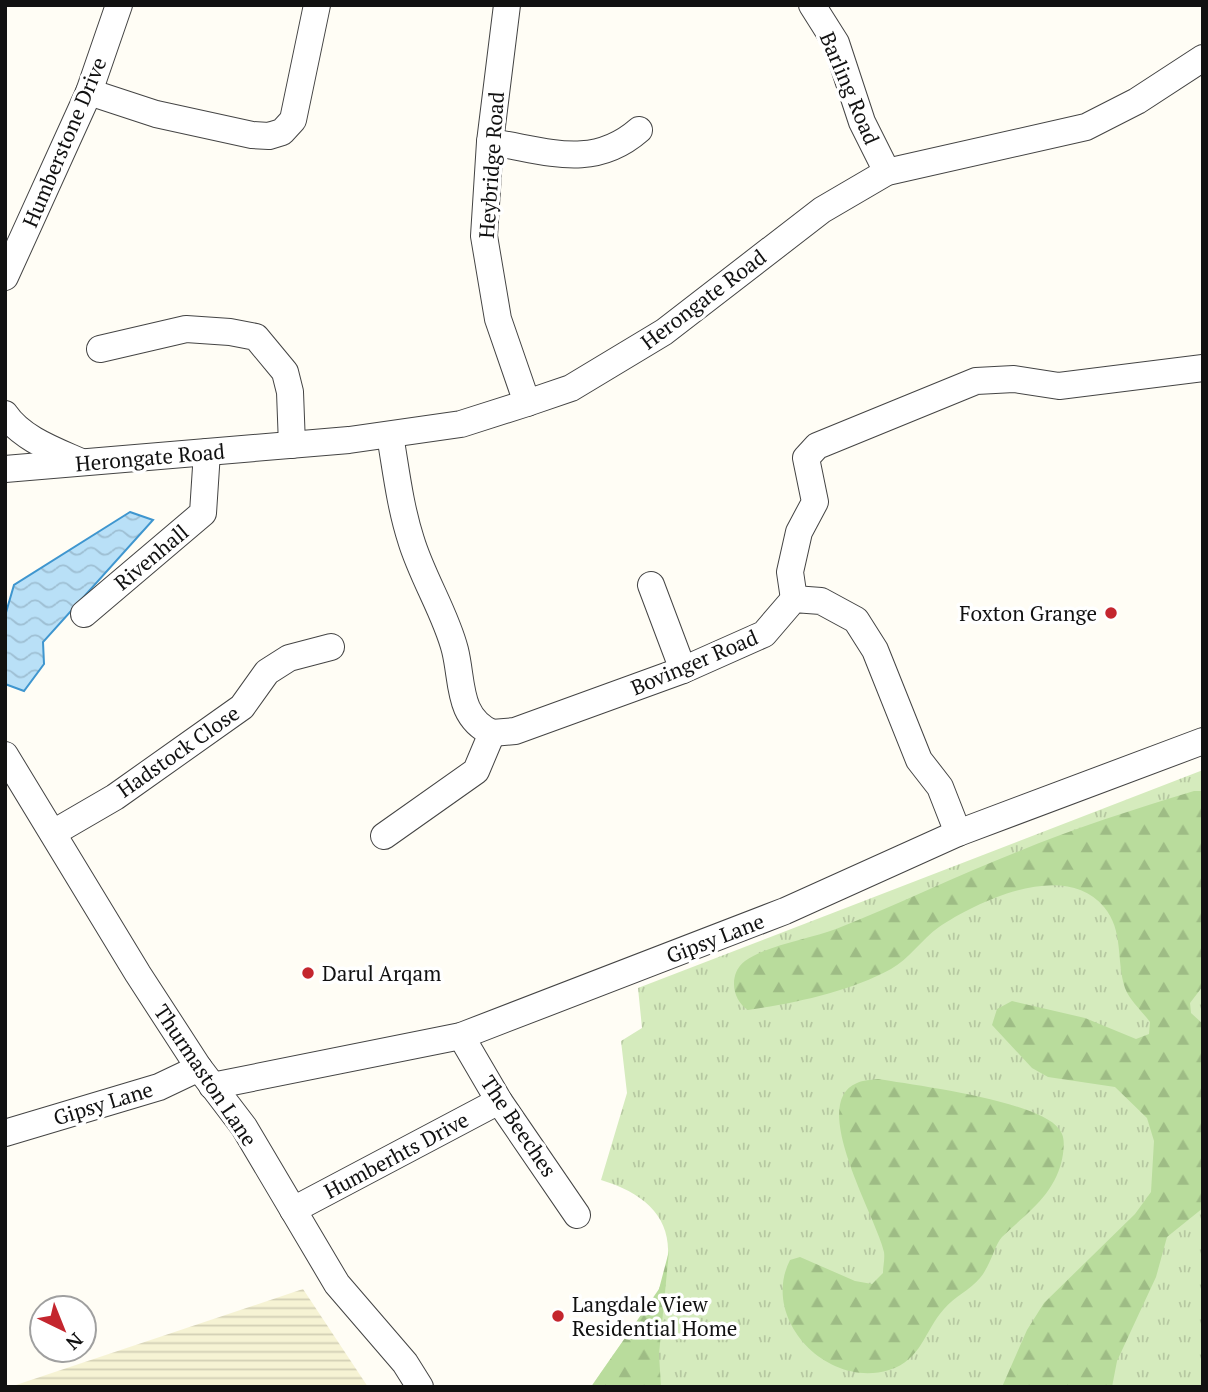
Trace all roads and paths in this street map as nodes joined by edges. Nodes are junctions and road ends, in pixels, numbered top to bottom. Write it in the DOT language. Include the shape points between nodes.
graph roads {
  1 [pos="119,5"];
  2 [pos="317,5"];
  3 [pos="507,5"];
  4 [pos="812,5"];
  5 [pos="1203,58"];
  6 [pos="89,92"];
  7 [pos="639,130"];
  8 [pos="489,142"];
  9 [pos="887,172"];
  10 [pos="5,277"];
  11 [pos="100,349"];
  12 [pos="1203,368"];
  13 [pos="527,403"];
  14 [pos="5,414"];
  15 [pos="390,435"];
  16 [pos="292,445"];
  17 [pos="206,452"];
  18 [pos="84,463"];
  19 [pos="5,469"];
  20 [pos="651,585"];
  21 [pos="794,599"];
  22 [pos="84,614"];
  23 [pos="331,647"];
  24 [pos="683,670"];
  25 [pos="492,733"];
  26 [pos="1203,740"];
  27 [pos="5,755"];
  28 [pos="53,833"];
  29 [pos="958,833"];
  30 [pos="384,836"];
  31 [pos="461,1036"];
  32 [pos="206,1077"];
  33 [pos="499,1101"];
  34 [pos="5,1133"];
  35 [pos="293,1210"];
  36 [pos="578,1215"];
  37 [pos="420,1387"];
  1 -- 6 [label="street, Humberstone Drive"];
  2 -- 6 [label="street" via="293,120 282,132 253,135 156,114"];
  3 -- 8 [label="street, Heybridge Road"];
  4 -- 9 [label="street, Barling Road" via="836,43 862,122"];
  5 -- 9 [label="street, Herongate Road" via="1137,101 1086,127"];
  6 -- 10 [label="street, Humberstone Drive"];
  7 -- 8 [label="street" via="624,143 592,155"];
  8 -- 13 [label="street, Heybridge Road" via="484,236 498,319"];
  9 -- 13 [label="street, Herongate Road" via="822,210 664,332 571,388"];
  11 -- 16 [label="street" via="186,329 256,337 285,372"];
  12 -- 21 [label="street" via="1059,386 1014,379 976,381 817,446 806,458 815,502 799,532 790,572"];
  13 -- 15 [label="street, Herongate Road" via="461,424"];
  14 -- 18 [label="street" via="12,425 47,447"];
  15 -- 16 [label="street, Herongate Road"];
  15 -- 25 [label="street" via="411,541 455,650 463,700 479,727"];
  16 -- 17 [label="street, Herongate Road"];
  17 -- 18 [label="street, Herongate Road"];
  17 -- 22 [label="street, Rivenhall" via="203,513"];
  18 -- 19 [label="street, Herongate Road"];
  20 -- 24 [label="street"];
  21 -- 24 [label="street, Bovinger Road" via="764,634"];
  21 -- 29 [label="street" via="821,601 856,620 875,650 919,760 940,787"];
  23 -- 28 [label="street, Hadstock Close" via="289,658 267,672 242,707 114,797"];
  24 -- 25 [label="street, Bovinger Road" via="515,731"];
  25 -- 30 [label="street" via="475,771"];
  26 -- 29 [label="street, Gipsy Lane"];
  27 -- 28 [label="street, Thurmaston Lane"];
  28 -- 32 [label="street, Thurmaston Lane"];
  29 -- 31 [label="street, Gipsy Lane" via="785,911"];
  31 -- 32 [label="street, Gipsy Lane"];
  31 -- 33 [label="street, The Beeches"];
  32 -- 34 [label="street, Gipsy Lane"];
  32 -- 35 [label="street, Thurmaston Lane" via="244,1126"];
  33 -- 35 [label="street, Humberhts Drive"];
  33 -- 36 [label="street, The Beeches"];
  35 -- 37 [label="street, Thurmaston Lane" via="337,1284"];
}
